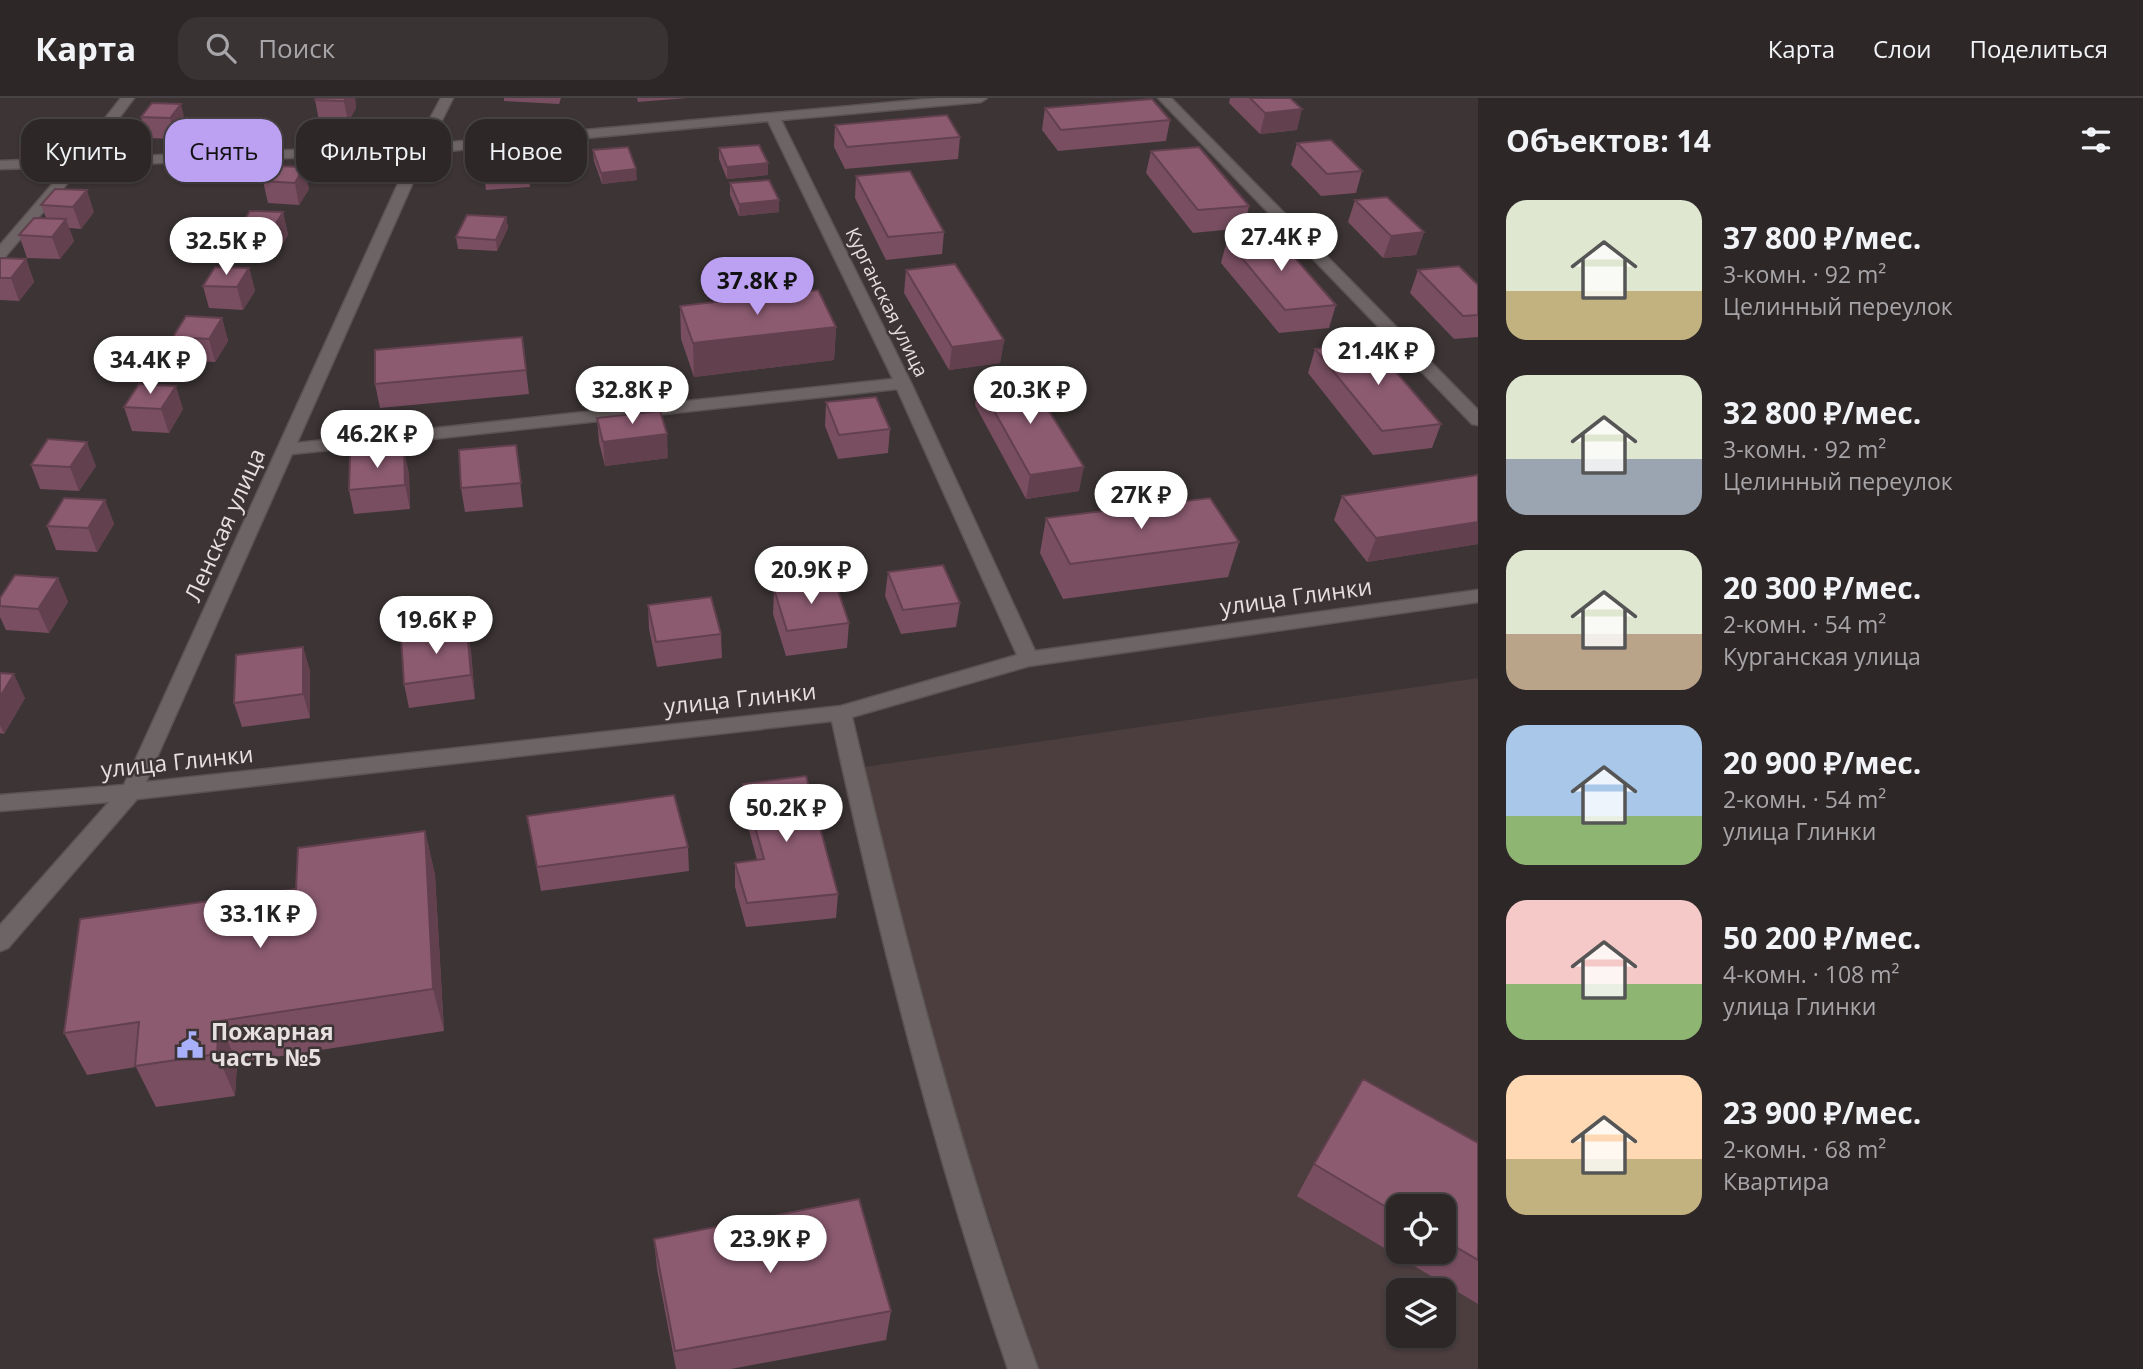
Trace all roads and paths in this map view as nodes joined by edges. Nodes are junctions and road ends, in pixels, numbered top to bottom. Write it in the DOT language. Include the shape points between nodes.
graph roads {
  1 [pos="128,98"];
  2 [pos="447,98"];
  3 [pos="981,98"];
  4 [pos="1164,98"];
  5 [pos="773,118"];
  6 [pos="112,119"];
  7 [pos="436,119"];
  8 [pos="451,146"];
  9 [pos="296,153"];
  10 [pos="151,158"];
  11 [pos="21,164"];
  12 [pos="0,165"];
  13 [pos="61,182"];
  14 [pos="406,182"];
  15 [pos="0,254"];
  16 [pos="903,383"];
  17 [pos="1478,420"];
  18 [pos="286,449"];
  19 [pos="1478,596"];
  20 [pos="1029,659"];
  21 [pos="841,713"];
  22 [pos="131,792"];
  23 [pos="0,803"];
  24 [pos="0,941"];
  25 [pos="1023,1369"];
  1 -- 6 [label="street"];
  2 -- 7 [label="street, Ленская улица"];
  3 -- 5 [label="street"];
  4 -- 17 [label="street"];
  5 -- 8 [label="street"];
  5 -- 16 [label="street, Курганская улица"];
  9 -- 10 [label="street"];
  11 -- 12 [label="street"];
  13 -- 15 [label="street"];
  14 -- 18 [label="street, Ленская улица"];
  16 -- 18 [label="street"];
  16 -- 20 [label="street, Курганская улица"];
  18 -- 22 [label="street, Ленская улица"];
  19 -- 20 [label="street, улица Глинки"];
  20 -- 21 [label="street, улица Глинки"];
  21 -- 22 [label="street, улица Глинки"];
  21 -- 25 [label="street" via="913,1013 985,1263"];
  22 -- 23 [label="street, улица Глинки"];
  22 -- 24 [label="street, Ленская улица"];
}
